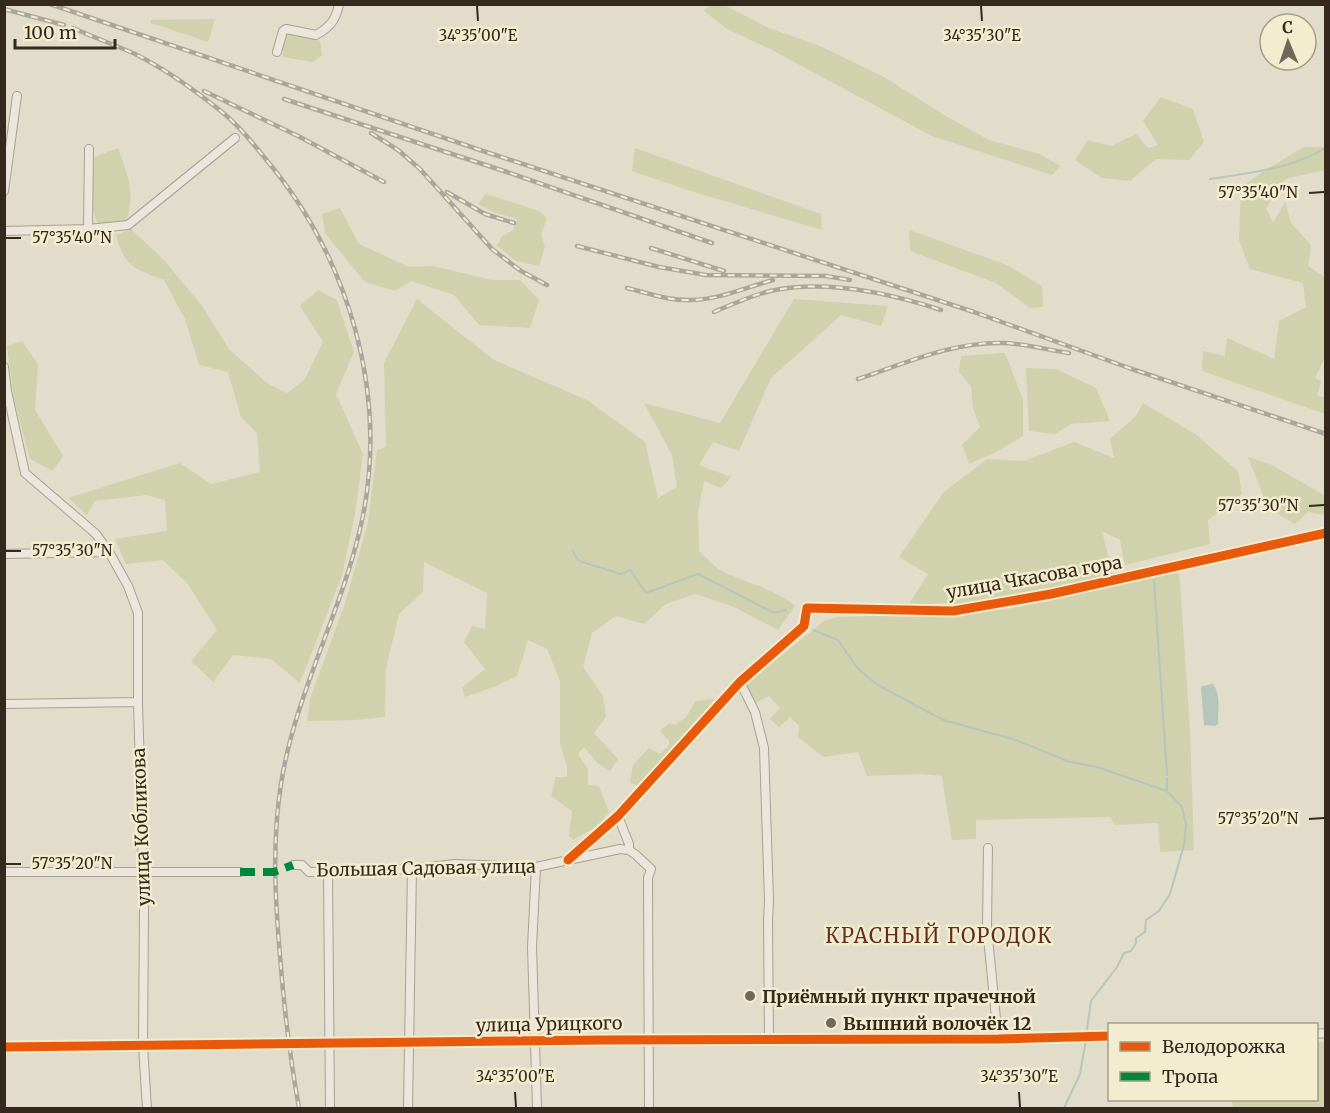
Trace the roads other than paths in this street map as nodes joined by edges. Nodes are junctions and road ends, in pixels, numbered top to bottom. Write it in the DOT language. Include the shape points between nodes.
graph roads {
  1 [pos="339,4"];
  2 [pos="277,52"];
  3 [pos="17,96"];
  4 [pos="235,138"];
  5 [pos="89,149"];
  6 [pos="4,191"];
  7 [pos="88,229"];
  8 [pos="4,231"];
  9 [pos="4,367"];
  10 [pos="1326,533"];
  11 [pos="109,552"];
  12 [pos="4,554"];
  13 [pos="740,682"];
  14 [pos="138,702"];
  15 [pos="4,704"];
  16 [pos="618,816"];
  17 [pos="988,848"];
  18 [pos="629,850"];
  19 [pos="568,860"];
  20 [pos="293,865"];
  21 [pos="536,867"];
  22 [pos="412,869"];
  23 [pos="328,871"];
  24 [pos="4,872"];
  25 [pos="143,872"];
  26 [pos="240,872"];
  27 [pos="1108,1036"];
  28 [pos="770,1039"];
  29 [pos="998,1039"];
  30 [pos="649,1040"];
  31 [pos="330,1042"];
  32 [pos="408,1042"];
  33 [pos="536,1042"];
  34 [pos="143,1046"];
  35 [pos="4,1047"];
  36 [pos="147,1108"];
  37 [pos="330,1108"];
  38 [pos="408,1108"];
  39 [pos="537,1108"];
  40 [pos="649,1108"];
  1 -- 2 [label="street" via="328,28 316,35 283,31"];
  3 -- 6 [label="street"];
  4 -- 7 [label="street" via="128,225"];
  5 -- 7 [label="street"];
  7 -- 8 [label="street"];
  9 -- 11 [label="street, улица Кобликова" via="26,473 96,534"];
  10 -- 13 [label="street, улица Чкасова гора" via="1051,594 954,611 807,608 804,626"];
  11 -- 12 [label="street"];
  11 -- 14 [label="street, улица Кобликова" via="138,613"];
  13 -- 16 [label="street, улица Чкасова гора"];
  13 -- 28 [label="street" via="755,712 764,748"];
  14 -- 15 [label="street"];
  14 -- 25 [label="street, улица Кобликова"];
  16 -- 18 [label="street"];
  16 -- 19 [label="street, улица Чкасова гора"];
  17 -- 29 [label="street" via="987,927"];
  18 -- 19 [label="street, Большая Садовая улица" via="611,849"];
  18 -- 30 [label="street" via="651,869"];
  19 -- 21 [label="street, Большая Садовая улица"];
  20 -- 23 [label="street, Большая Садовая улица" via="302,865 309,872"];
  21 -- 22 [label="street, Большая Садовая улица" via="455,864"];
  21 -- 33 [label="street" via="532,947"];
  22 -- 23 [label="street, Большая Садовая улица"];
  22 -- 32 [label="street"];
  23 -- 31 [label="street"];
  24 -- 25 [label="street"];
  25 -- 26 [label="street"];
  25 -- 34 [label="street, улица Кобликова"];
  27 -- 29 [label="street, улица Урицкого"];
  28 -- 29 [label="street, улица Урицкого"];
  28 -- 30 [label="street, улица Урицкого"];
  30 -- 33 [label="street, улица Урицкого"];
  30 -- 40 [label="street"];
  31 -- 32 [label="street, улица Урицкого"];
  31 -- 34 [label="street, улица Урицкого"];
  31 -- 37 [label="street"];
  32 -- 33 [label="street, улица Урицкого"];
  32 -- 38 [label="street"];
  33 -- 39 [label="street"];
  34 -- 35 [label="street, улица Урицкого"];
  34 -- 36 [label="street, улица Кобликова"];
}
